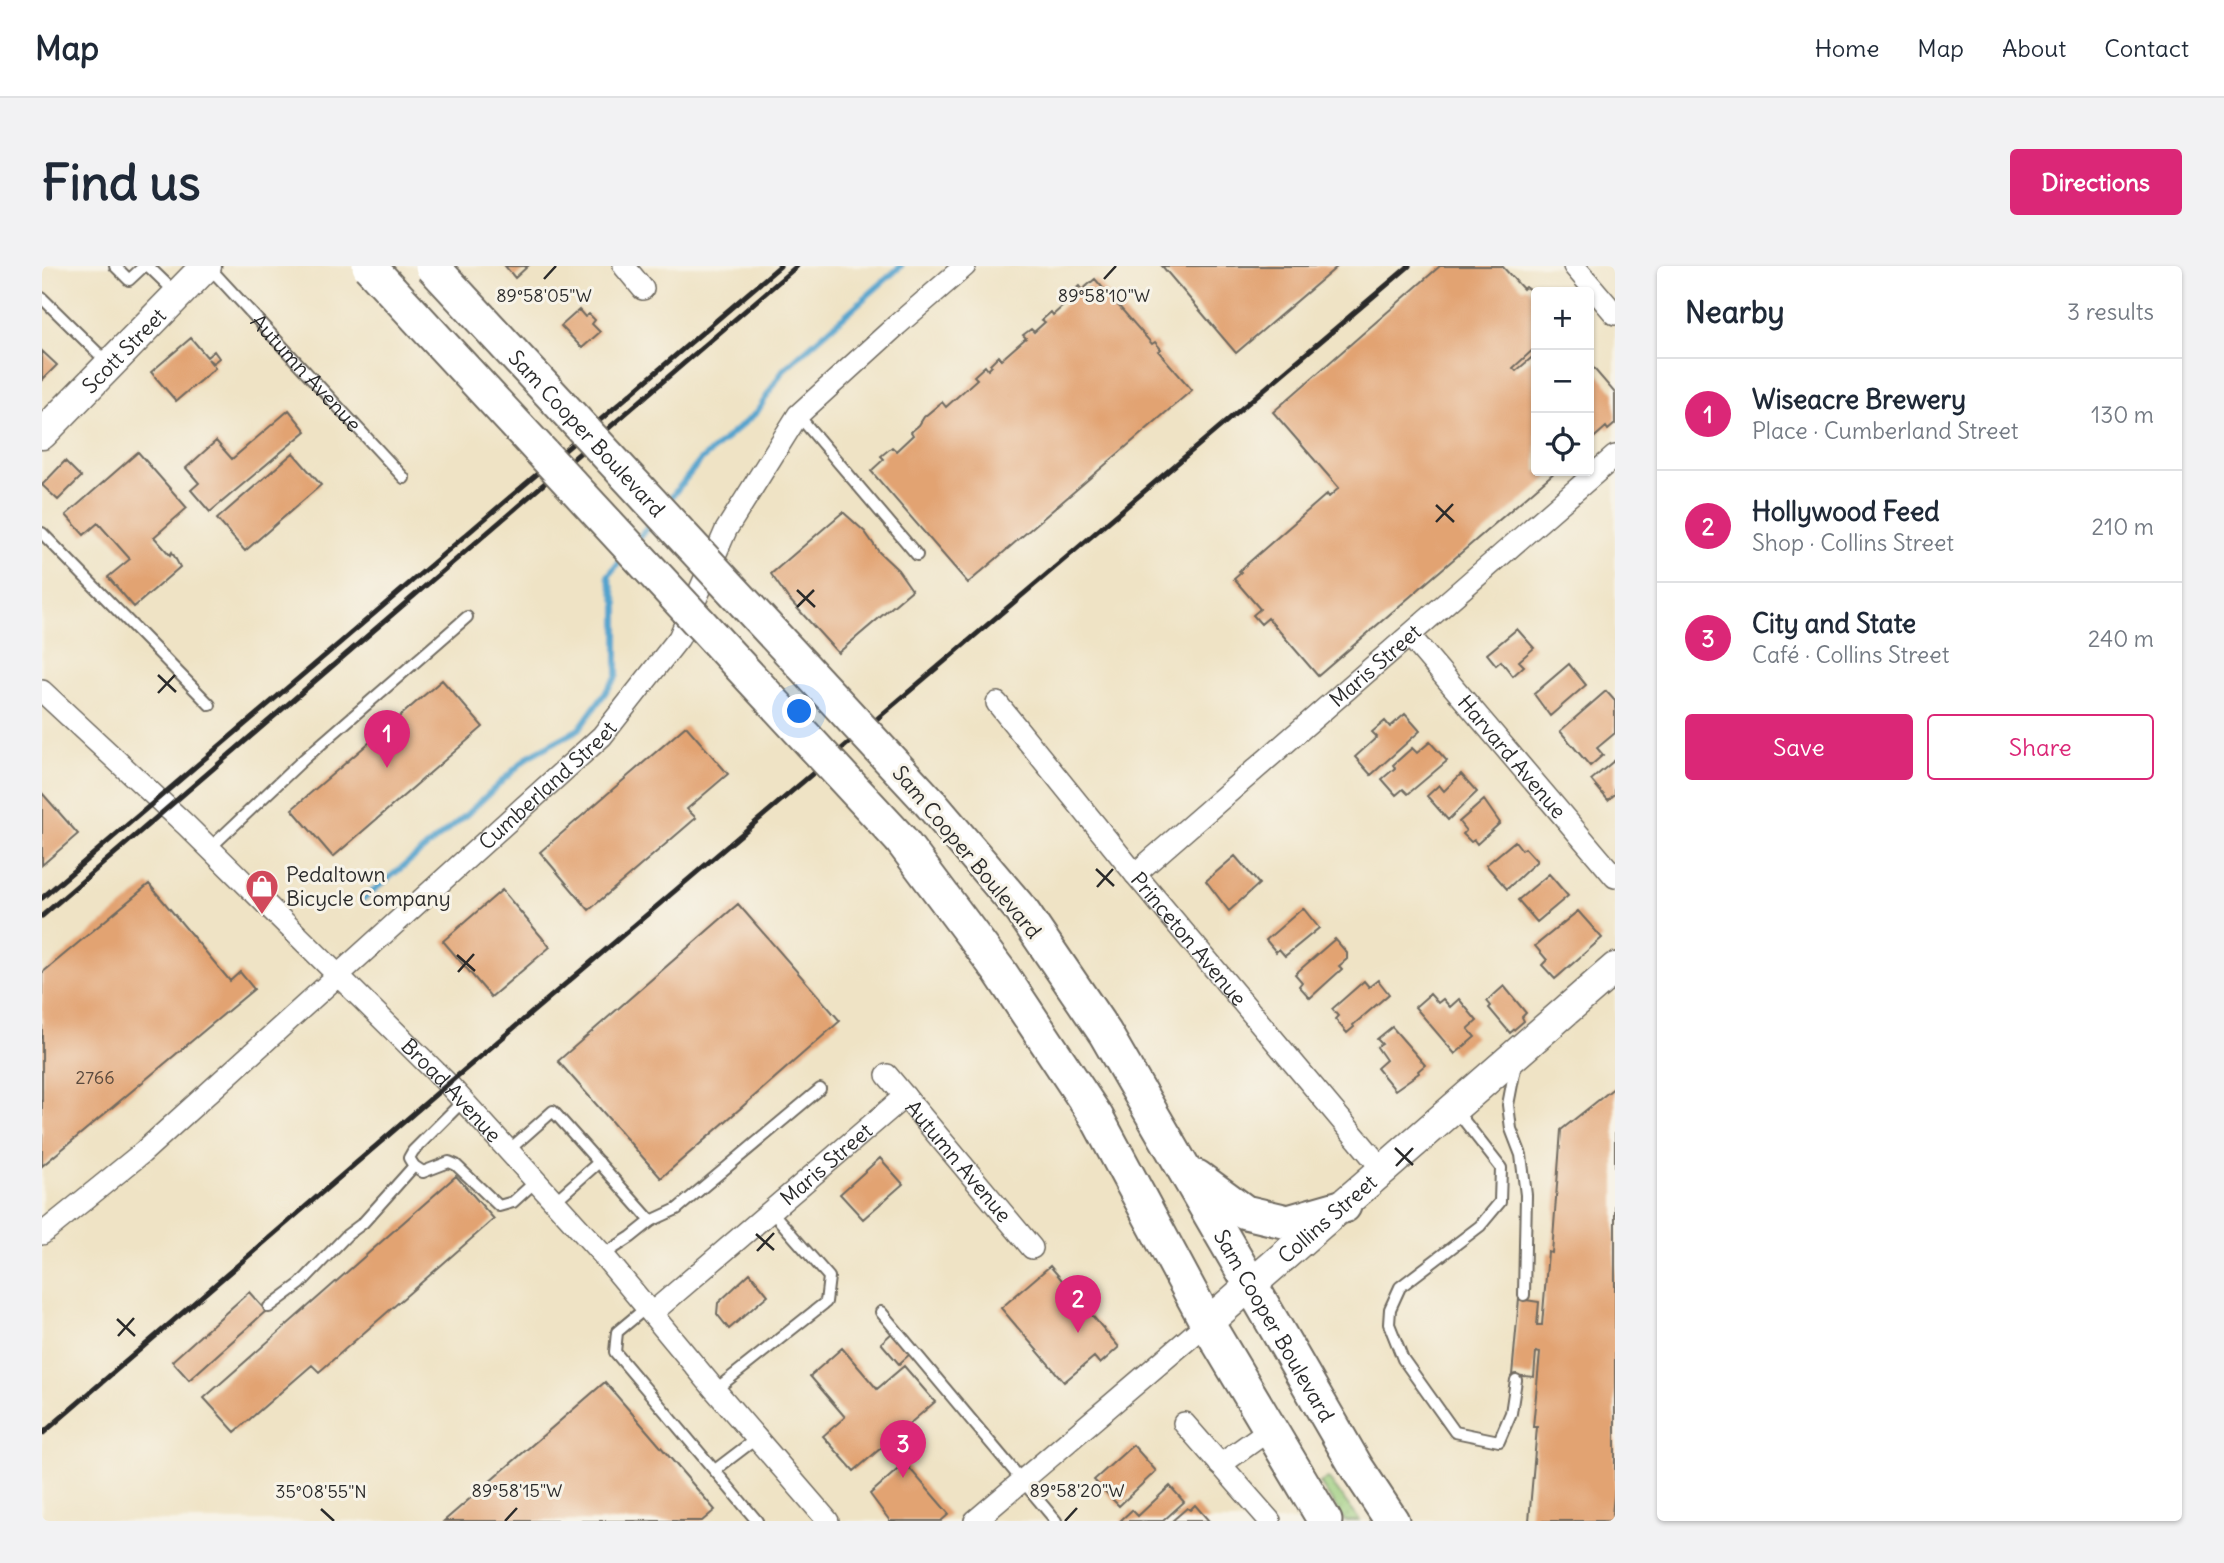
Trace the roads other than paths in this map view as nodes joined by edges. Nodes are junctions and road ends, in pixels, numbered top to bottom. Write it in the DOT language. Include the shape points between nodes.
graph roads {
  1 [pos="115,266"];
  2 [pos="146,266"];
  3 [pos="207,266"];
  4 [pos="369,266"];
  5 [pos="432,266"];
  6 [pos="624,266"];
  7 [pos="965,266"];
  8 [pos="1574,266"];
  9 [pos="643,289"];
  10 [pos="178,295"];
  11 [pos="42,298"];
  12 [pos="1615,314"];
  13 [pos="110,365"];
  14 [pos="798,415"];
  15 [pos="42,434"];
  16 [pos="1615,456"];
  17 [pos="404,478"];
  18 [pos="42,533"];
  19 [pos="917,555"];
  20 [pos="467,617"];
  21 [pos="1410,636"];
  22 [pos="42,691"];
  23 [pos="997,703"];
  24 [pos="210,705"];
  25 [pos="210,848"];
  26 [pos="1135,874"];
  27 [pos="1615,877"];
  28 [pos="1615,968"];
  29 [pos="339,974"];
  30 [pos="1518,1054"];
  31 [pos="887,1075"];
  32 [pos="820,1089"];
  33 [pos="905,1096"];
  34 [pos="464,1100"];
  35 [pos="1455,1109"];
  36 [pos="509,1150"];
  37 [pos="599,1163"];
  38 [pos="1183,1164"];
  39 [pos="414,1166"];
  40 [pos="1384,1171"];
  41 [pos="536,1181"];
  42 [pos="555,1201"];
  43 [pos="1343,1206"];
  44 [pos="772,1212"];
  45 [pos="651,1220"];
  46 [pos="42,1234"];
  47 [pos="1032,1248"];
  48 [pos="603,1255"];
  49 [pos="1252,1284"];
  50 [pos="1524,1295"];
  51 [pos="269,1307"];
  52 [pos="650,1310"];
  53 [pos="881,1312"];
  54 [pos="1207,1323"];
  55 [pos="1516,1380"];
  56 [pos="715,1390"];
  57 [pos="1184,1423"];
  58 [pos="1270,1429"];
  59 [pos="757,1438"];
  60 [pos="1220,1465"];
  61 [pos="716,1470"];
  62 [pos="1022,1481"];
  63 [pos="757,1521"];
  64 [pos="828,1521"];
  65 [pos="975,1521"];
  66 [pos="1056,1521"];
  67 [pos="1270,1521"];
  68 [pos="1325,1521"];
  69 [pos="1392,1521"];
  1 -- 2 [label="lane" via="129,280"];
  2 -- 10 [label="lane"];
  3 -- 10 [label="street, Scott Street"];
  3 -- 17 [label="lane, Autumn Avenue"];
  4 -- 54 [label="main road, Sam Cooper Boulevard, bridge" via="901,840 1000,972 1097,1118"];
  5 -- 38 [label="main road, Sam Cooper Boulevard, bridge" via="932,804 1022,911 1105,1033"];
  6 -- 9 [label="street"];
  7 -- 14 [label="street, Cumberland Street"];
  8 -- 12 [label="street"];
  10 -- 13 [label="street, Scott Street"];
  11 -- 13 [label="lane"];
  13 -- 15 [label="street, Scott Street"];
  14 -- 19 [label="lane"];
  14 -- 29 [label="street, Cumberland Street" via="726,530 679,638 601,736"];
  16 -- 21 [label="street, Maris Street"];
  18 -- 24 [label="lane"];
  20 -- 25 [label="lane"];
  21 -- 26 [label="street, Maris Street"];
  21 -- 27 [label="street, Harvard Avenue"];
  22 -- 25 [label="street, Broad Avenue"];
  23 -- 26 [label="street, Princeton Avenue"];
  25 -- 29 [label="street, Broad Avenue"];
  26 -- 40 [label="street, Princeton Avenue"];
  28 -- 30 [label="street, Collins Street"];
  29 -- 34 [label="street, Broad Avenue"];
  29 -- 46 [label="street, Cumberland Street" via="142,1153"];
  30 -- 35 [label="street, Collins Street"];
  30 -- 50 [label="lane" via="1508,1105 1526,1195"];
  31 -- 33 [label="street, Autumn Avenue"];
  32 -- 45 [label="lane" via="677,1209"];
  33 -- 44 [label="street, Maris Street"];
  33 -- 47 [label="street, Autumn Avenue"];
  34 -- 36 [label="street, Broad Avenue"];
  34 -- 39 [label="lane" via="413,1151 409,1158"];
  35 -- 40 [label="street, Collins Street"];
  35 -- 55 [label="lane" via="1501,1168 1500,1202 1480,1226 1401,1287 1390,1309 1389,1324 1403,1359 1455,1432 1499,1441 1511,1413"];
  36 -- 37 [label="lane" via="553,1111"];
  36 -- 41 [label="street, Broad Avenue"];
  37 -- 42 [label="lane"];
  37 -- 45 [label="lane"];
  38 -- 43 [label="main road" via="1245,1212 1288,1222"];
  38 -- 49 [label="main road, Sam Cooper Boulevard"];
  39 -- 41 [label="lane" via="428,1172 449,1162 456,1165 499,1206 513,1202"];
  39 -- 51 [label="lane" via="363,1223 300,1284"];
  40 -- 43 [label="street, Collins Street"];
  41 -- 42 [label="street, Broad Avenue"];
  42 -- 48 [label="street, Broad Avenue"];
  43 -- 49 [label="street, Collins Street"];
  44 -- 52 [label="street, Maris Street"];
  44 -- 56 [label="lane" via="829,1277 826,1301"];
  45 -- 48 [label="lane"];
  48 -- 52 [label="street, Broad Avenue"];
  49 -- 54 [label="street, Collins Street"];
  49 -- 69 [label="main road, Sam Cooper Boulevard"];
  52 -- 56 [label="street, Broad Avenue"];
  52 -- 61 [label="lane" via="617,1332 615,1352"];
  53 -- 62 [label="lane"];
  54 -- 58 [label="main road, Sam Cooper Boulevard"];
  54 -- 62 [label="street, Collins Street"];
  56 -- 59 [label="street, Broad Avenue"];
  57 -- 60 [label="street"];
  58 -- 60 [label="street"];
  58 -- 68 [label="main road, Sam Cooper Boulevard"];
  59 -- 61 [label="lane"];
  59 -- 64 [label="street, Broad Avenue"];
  60 -- 67 [label="street"];
  61 -- 63 [label="lane"];
  62 -- 65 [label="street, Collins Street"];
  62 -- 66 [label="lane"];
}
